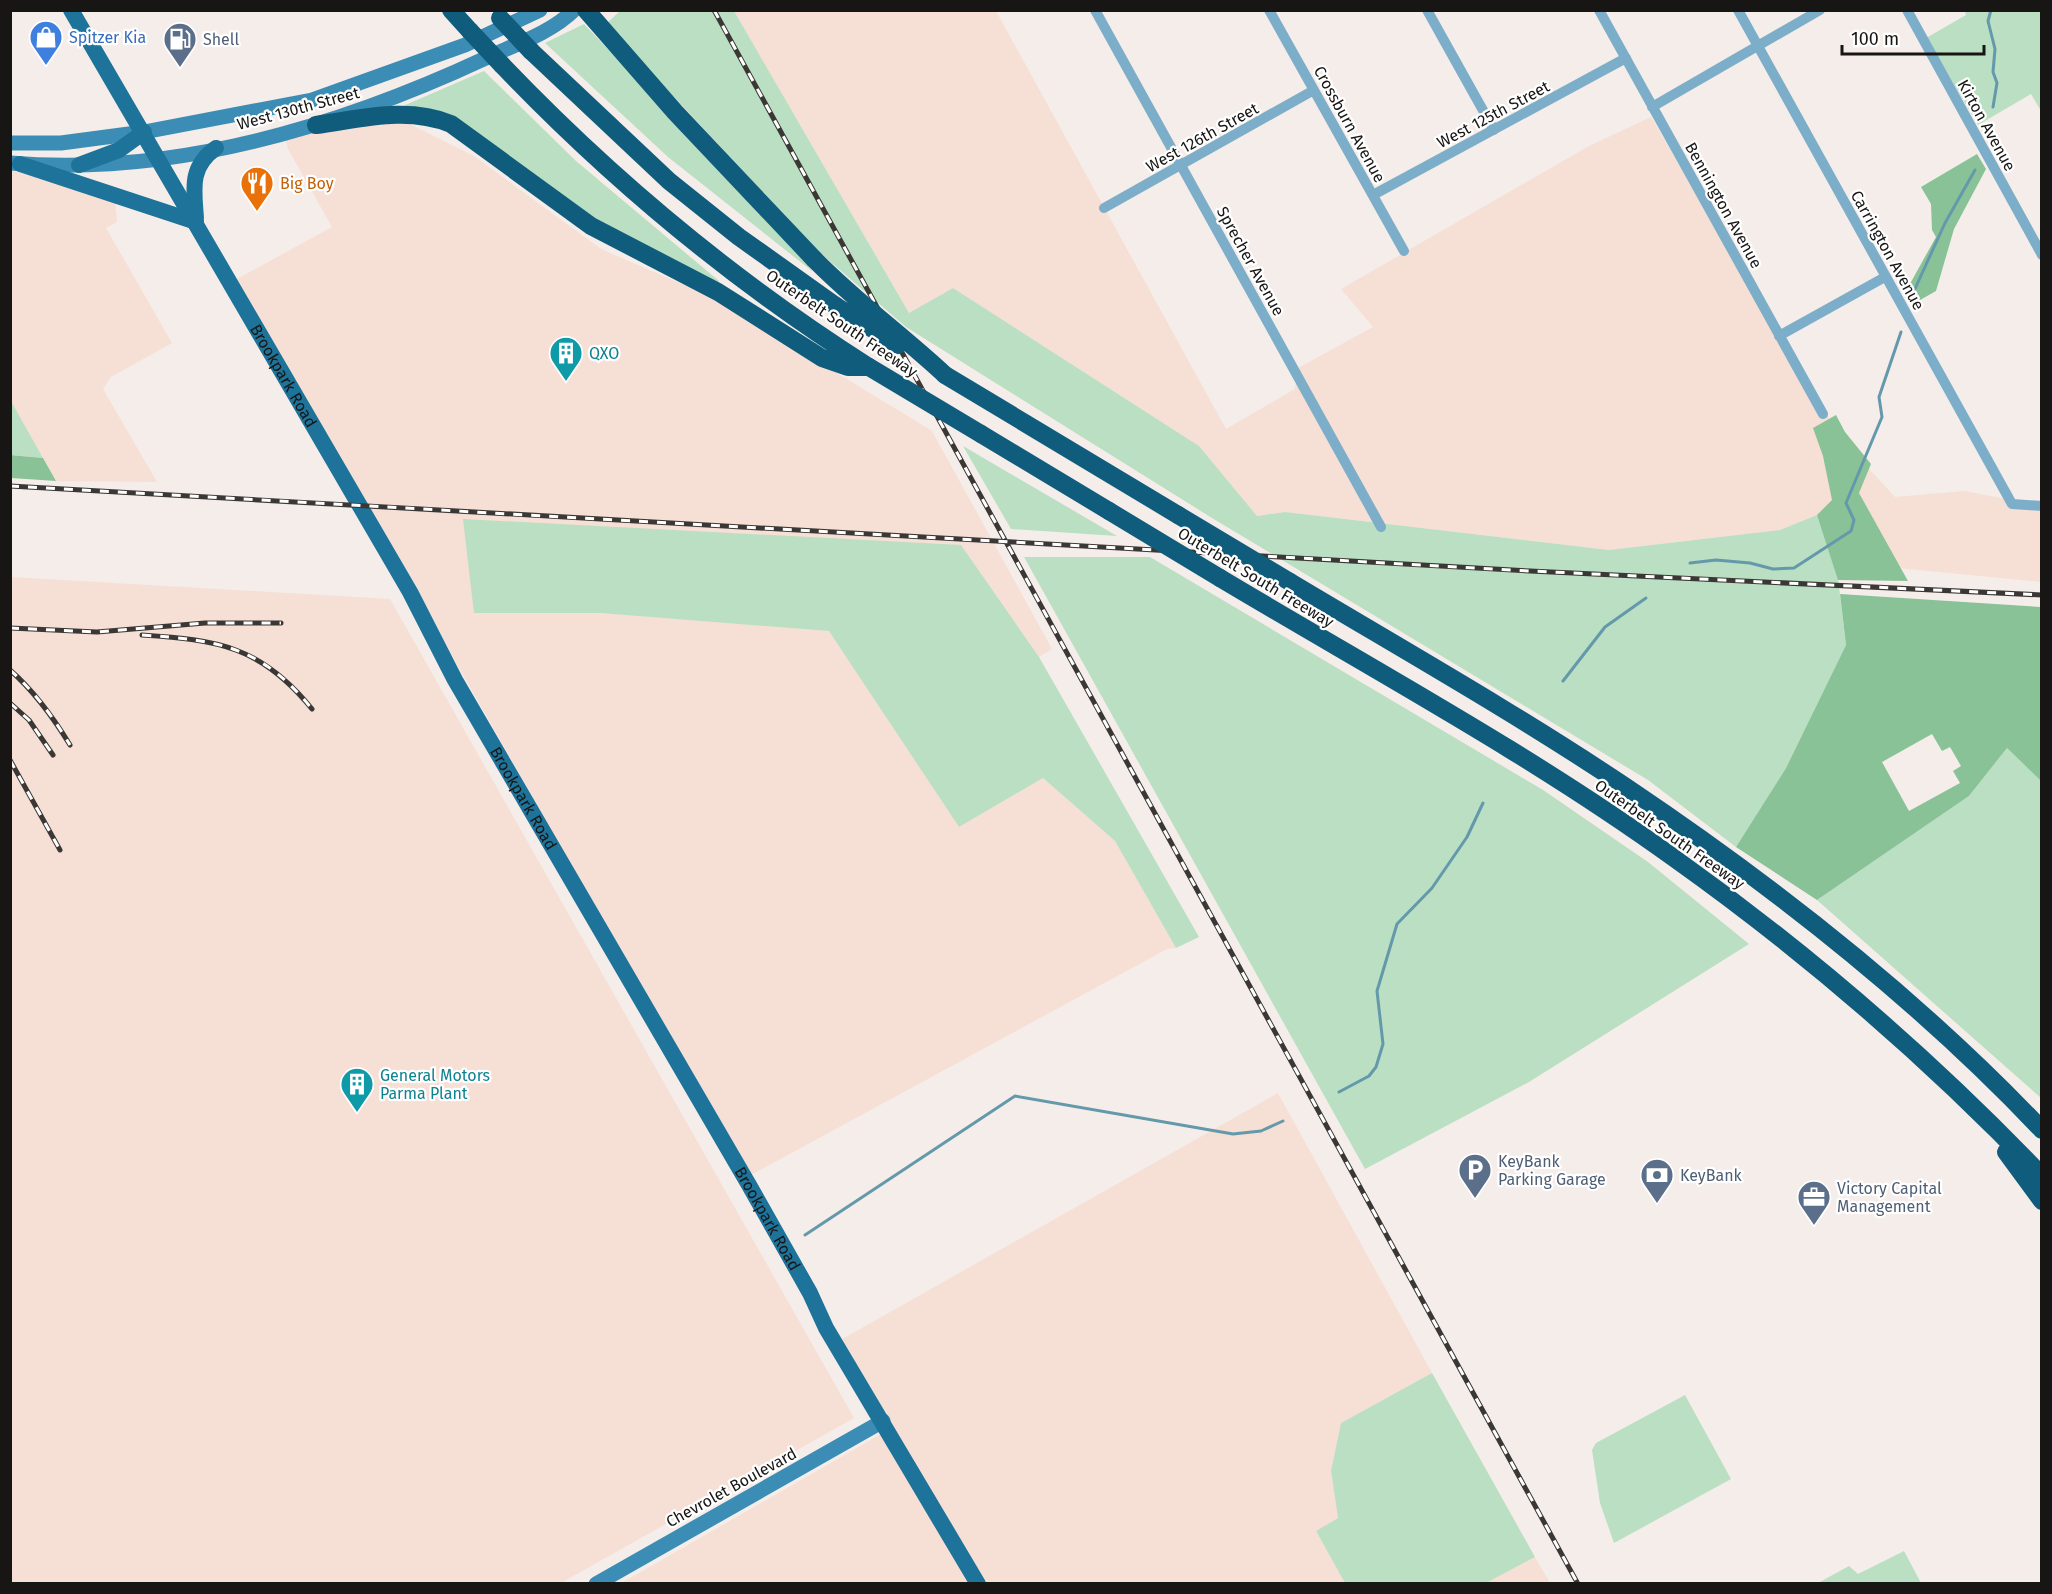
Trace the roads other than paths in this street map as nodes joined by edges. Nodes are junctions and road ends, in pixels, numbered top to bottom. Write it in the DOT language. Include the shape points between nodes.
graph roads {
  1 [pos="71,10"];
  2 [pos="451,10"];
  3 [pos="540,10"];
  4 [pos="574,10"];
  5 [pos="586,10"];
  6 [pos="1095,10"];
  7 [pos="1269,10"];
  8 [pos="1427,10"];
  9 [pos="1599,10"];
  10 [pos="1737,10"];
  11 [pos="1820,10"];
  12 [pos="1907,10"];
  13 [pos="496,14"];
  14 [pos="1757,46"];
  15 [pos="1626,58"];
  16 [pos="1314,90"];
  17 [pos="312,100"];
  18 [pos="1652,107"];
  19 [pos="267,110"];
  20 [pos="316,125"];
  21 [pos="1494,130"];
  22 [pos="144,132"];
  23 [pos="269,136"];
  24 [pos="10,143"];
  25 [pos="61,143"];
  26 [pos="216,148"];
  27 [pos="160,159"];
  28 [pos="15,164"];
  29 [pos="79,165"];
  30 [pos="58,166"];
  31 [pos="1181,166"];
  32 [pos="1372,195"];
  33 [pos="1104,208"];
  34 [pos="196,222"];
  35 [pos="1404,251"];
  36 [pos="2042,255"];
  37 [pos="1886,277"];
  38 [pos="1779,336"];
  39 [pos="869,367"];
  40 [pos="948,376"];
  41 [pos="1823,414"];
  42 [pos="2042,506"];
  43 [pos="1381,527"];
  44 [pos="1982,1070"];
  45 [pos="2042,1112"];
  46 [pos="1996,1129"];
  47 [pos="2042,1130"];
  48 [pos="2042,1176"];
  49 [pos="2042,1201"];
  50 [pos="883,1421"];
  51 [pos="596,1584"];
  52 [pos="978,1584"];
  1 -- 22 [label="main road, Brookpark Road"];
  2 -- 39 [label="highway, Outerbelt South Freeway, bridge" via="502,65 631,189 709,255"];
  3 -- 17 [label="main road, West 130th Street" via="465,45"];
  4 -- 20 [label="main road, West 130th Street" via="538,33 441,78"];
  5 -- 40 [label="highway, bridge" via="675,112 814,259"];
  6 -- 31 [label="street, Sprecher Avenue"];
  7 -- 16 [label="street, Crossburn Avenue"];
  8 -- 21 [label="street"];
  9 -- 15 [label="street, Bennington Avenue"];
  10 -- 14 [label="street, Carrington Avenue"];
  11 -- 14 [label="street"];
  12 -- 36 [label="street, Kirton Avenue"];
  13 -- 40 [label="highway, Outerbelt South Freeway, bridge" via="669,181 836,306"];
  14 -- 18 [label="street"];
  14 -- 37 [label="street, Carrington Avenue"];
  15 -- 18 [label="street, Bennington Avenue"];
  15 -- 21 [label="street, West 125th Street"];
  16 -- 31 [label="street, West 126th Street"];
  16 -- 32 [label="street, Crossburn Avenue"];
  17 -- 19 [label="main road, West 130th Street"];
  17 -- 20 [label="main road"];
  18 -- 38 [label="street, Bennington Avenue"];
  19 -- 22 [label="main road, West 130th Street"];
  19 -- 23 [label="main road"];
  20 -- 23 [label="main road, West 130th Street"];
  20 -- 39 [label="highway" via="404,114 451,124 591,225 718,292 822,358 848,367"];
  21 -- 32 [label="street, West 125th Street"];
  22 -- 25 [label="main road, West 130th Street"];
  22 -- 27 [label="main road, Brookpark Road"];
  22 -- 29 [label="main road" via="119,150"];
  23 -- 26 [label="main road, West 130th Street"];
  24 -- 25 [label="main road, West 130th Street"];
  25 -- 30 [label="main road"];
  26 -- 27 [label="main road, West 130th Street"];
  26 -- 34 [label="main road" via="198,166 194,187"];
  27 -- 29 [label="main road, West 130th Street"];
  27 -- 34 [label="main road, Brookpark Road"];
  28 -- 30 [label="main road, West 130th Street"];
  28 -- 34 [label="main road"];
  29 -- 30 [label="main road, West 130th Street"];
  31 -- 33 [label="street, West 126th Street"];
  31 -- 43 [label="street, Sprecher Avenue"];
  32 -- 35 [label="street, Crossburn Avenue"];
  34 -- 50 [label="main road, Brookpark Road" via="410,592 455,680 749,1185 826,1328"];
  37 -- 38 [label="street"];
  37 -- 42 [label="street, Carrington Avenue" via="2012,504"];
  38 -- 41 [label="street, Bennington Avenue"];
  39 -- 46 [label="highway, Outerbelt South Freeway, bridge" via="1534,765 1674,858 1836,983"];
  40 -- 44 [label="highway, Outerbelt South Freeway, bridge" via="1574,753 1686,828 1832,938"];
  44 -- 45 [label="highway"];
  44 -- 47 [label="highway, Outerbelt South Freeway"];
  46 -- 48 [label="highway, Outerbelt South Freeway"];
  46 -- 49 [label="highway" via="2007,1154"];
  50 -- 51 [label="main road, Chevrolet Boulevard"];
  50 -- 52 [label="main road, Brookpark Road"];
}
